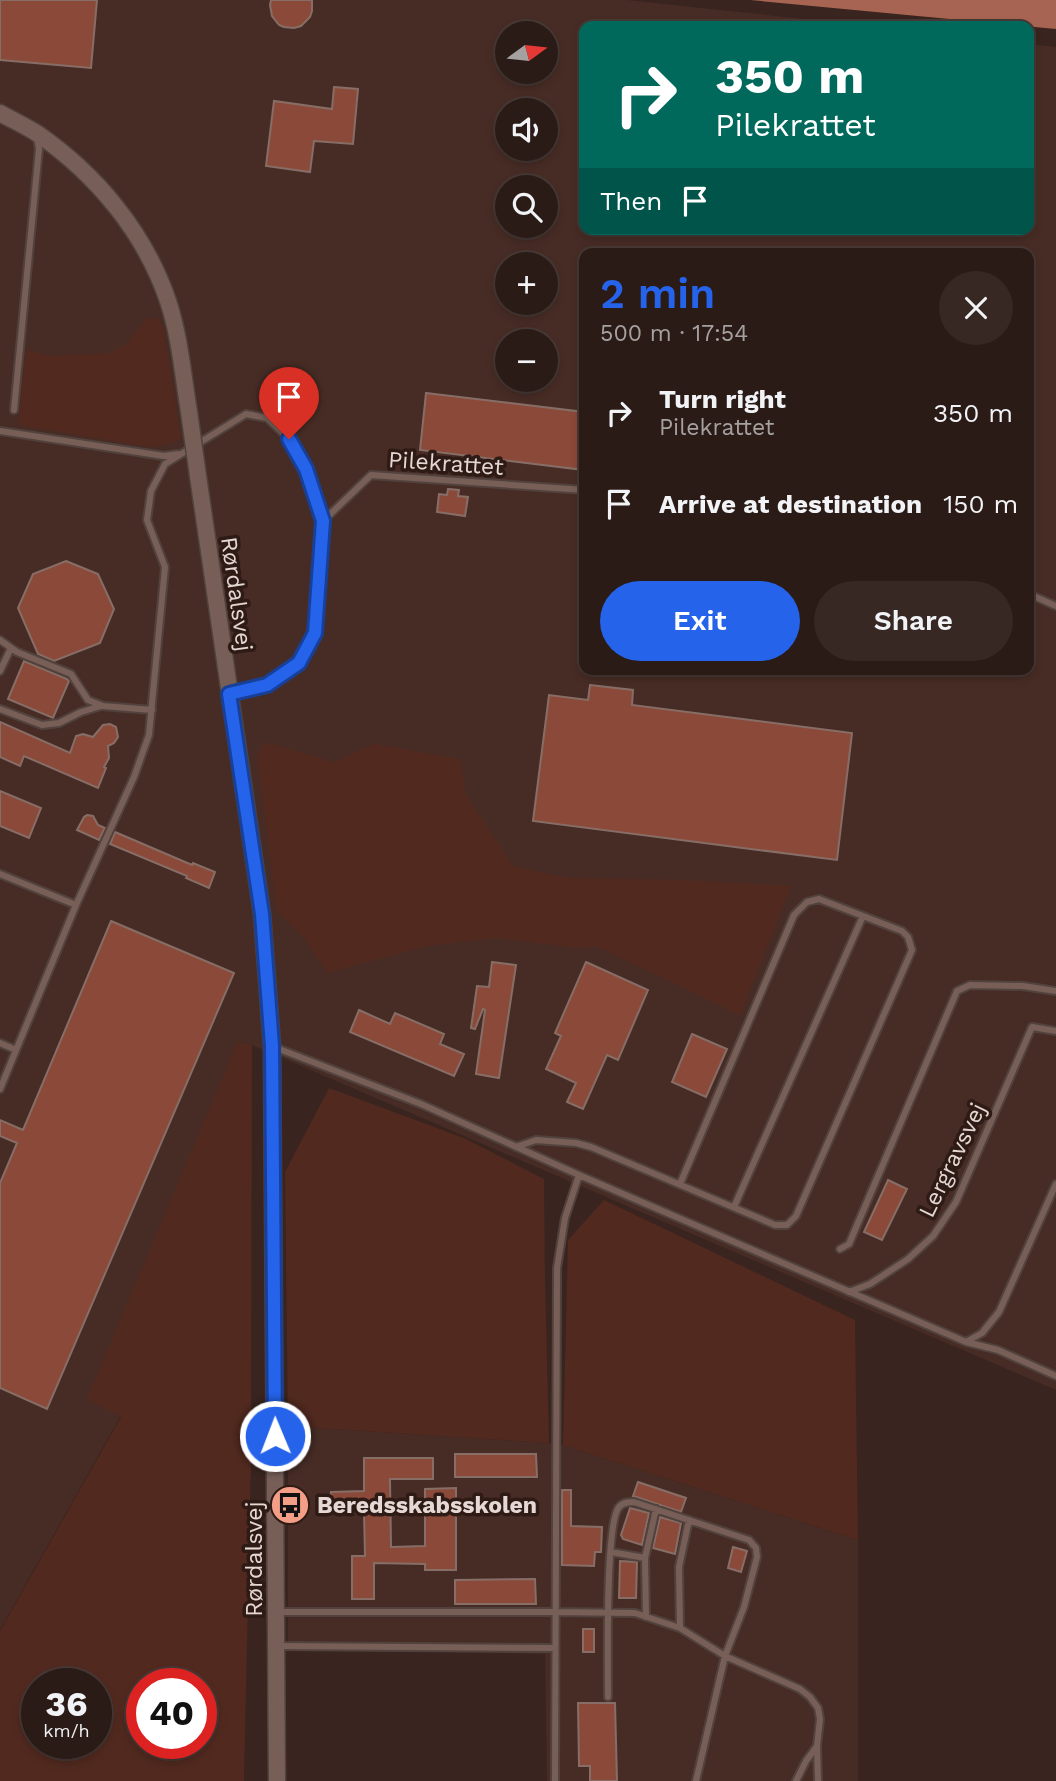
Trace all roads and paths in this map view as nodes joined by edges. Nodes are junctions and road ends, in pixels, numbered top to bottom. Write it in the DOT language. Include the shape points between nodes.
graph roads {
  1 [pos="0,113"];
  2 [pos="36,133"];
  3 [pos="14,410"];
  4 [pos="0,431"];
  5 [pos="181,454"];
  6 [pos="579,489"];
  7 [pos="323,521"];
  8 [pos="1034,596"];
  9 [pos="1056,606"];
  10 [pos="0,640"];
  11 [pos="10,648"];
  12 [pos="0,671"];
  13 [pos="229,694"];
  14 [pos="103,706"];
  15 [pos="0,709"];
  16 [pos="152,710"];
  17 [pos="0,874"];
  18 [pos="76,905"];
  19 [pos="863,916"];
  20 [pos="1056,991"];
  21 [pos="1056,1031"];
  22 [pos="0,1043"];
  23 [pos="272,1046"];
  24 [pos="16,1050"];
  25 [pos="0,1089"];
  26 [pos="516,1147"];
  27 [pos="579,1175"];
  28 [pos="680,1184"];
  29 [pos="1056,1184"];
  30 [pos="734,1207"];
  31 [pos="840,1250"];
  32 [pos="849,1292"];
  33 [pos="966,1342"];
  34 [pos="1056,1376"];
  35 [pos="656,1509"];
  36 [pos="689,1520"];
  37 [pos="611,1552"];
  38 [pos="645,1558"];
  39 [pos="277,1612"];
  40 [pos="554,1612"];
  41 [pos="608,1613"];
  42 [pos="646,1617"];
  43 [pos="680,1628"];
  44 [pos="277,1646"];
  45 [pos="554,1648"];
  46 [pos="725,1656"];
  47 [pos="608,1698"];
  48 [pos="817,1746"];
  49 [pos="277,1781"];
  50 [pos="555,1781"];
  51 [pos="696,1781"];
  52 [pos="796,1781"];
  53 [pos="818,1781"];
  1 -- 2 [label="street, Rørdalsvej"];
  2 -- 3 [label="lane" via="39,149"];
  2 -- 13 [label="street, Rørdalsvej, bridge" via="106,194 138,236 169,304"];
  4 -- 5 [label="lane" via="164,456"];
  5 -- 7 [label="lane" via="246,414 267,418 289,439 306,469"];
  5 -- 16 [label="lane" via="165,464 151,491 147,520 165,567"];
  6 -- 7 [label="lane, Pilekrattet" via="371,475"];
  7 -- 13 [label="lane" via="315,633 299,663 267,685"];
  8 -- 9 [label="lane"];
  10 -- 11 [label="lane"];
  11 -- 12 [label="lane"];
  11 -- 14 [label="lane" via="71,674 88,700"];
  13 -- 23 [label="street, Rørdalsvej" via="262,914"];
  14 -- 15 [label="lane" via="43,725"];
  14 -- 16 [label="lane"];
  16 -- 18 [label="lane" via="149,735 134,777"];
  17 -- 18 [label="lane"];
  18 -- 24 [label="lane"];
  19 -- 28 [label="lane" via="819,900 807,902 794,915"];
  19 -- 30 [label="lane"];
  19 -- 30 [label="lane" via="902,931 912,950 796,1216 787,1225 775,1225"];
  20 -- 31 [label="lane" via="970,985 957,991 849,1244"];
  21 -- 32 [label="lane, Lergravsvej" via="1032,1027 956,1202 933,1236 908,1259"];
  22 -- 24 [label="lane"];
  23 -- 26 [label="lane"];
  23 -- 39 [label="street, Rørdalsvej"];
  24 -- 25 [label="lane"];
  26 -- 27 [label="lane"];
  26 -- 28 [label="lane" via="536,1140 576,1143"];
  27 -- 32 [label="lane"];
  27 -- 40 [label="lane" via="565,1217 557,1268"];
  28 -- 30 [label="lane"];
  29 -- 33 [label="lane" via="999,1312 982,1333"];
  32 -- 33 [label="lane"];
  33 -- 34 [label="lane" via="998,1350"];
  35 -- 36 [label="lane"];
  35 -- 37 [label="lane" via="634,1502 620,1507"];
  35 -- 38 [label="lane"];
  36 -- 43 [label="lane" via="679,1567"];
  36 -- 46 [label="lane" via="749,1540 756,1548 744,1606"];
  37 -- 38 [label="lane"];
  37 -- 41 [label="lane"];
  38 -- 42 [label="lane"];
  39 -- 40 [label="lane"];
  39 -- 44 [label="street, Rørdalsvej"];
  40 -- 41 [label="lane"];
  40 -- 45 [label="lane"];
  41 -- 42 [label="lane"];
  41 -- 47 [label="lane"];
  42 -- 43 [label="lane"];
  43 -- 46 [label="lane"];
  44 -- 45 [label="lane"];
  44 -- 49 [label="street, Rørdalsvej"];
  45 -- 50 [label="lane"];
  46 -- 48 [label="lane" via="810,1697 820,1719"];
  46 -- 51 [label="lane"];
  48 -- 52 [label="lane"];
  48 -- 53 [label="lane"];
}
